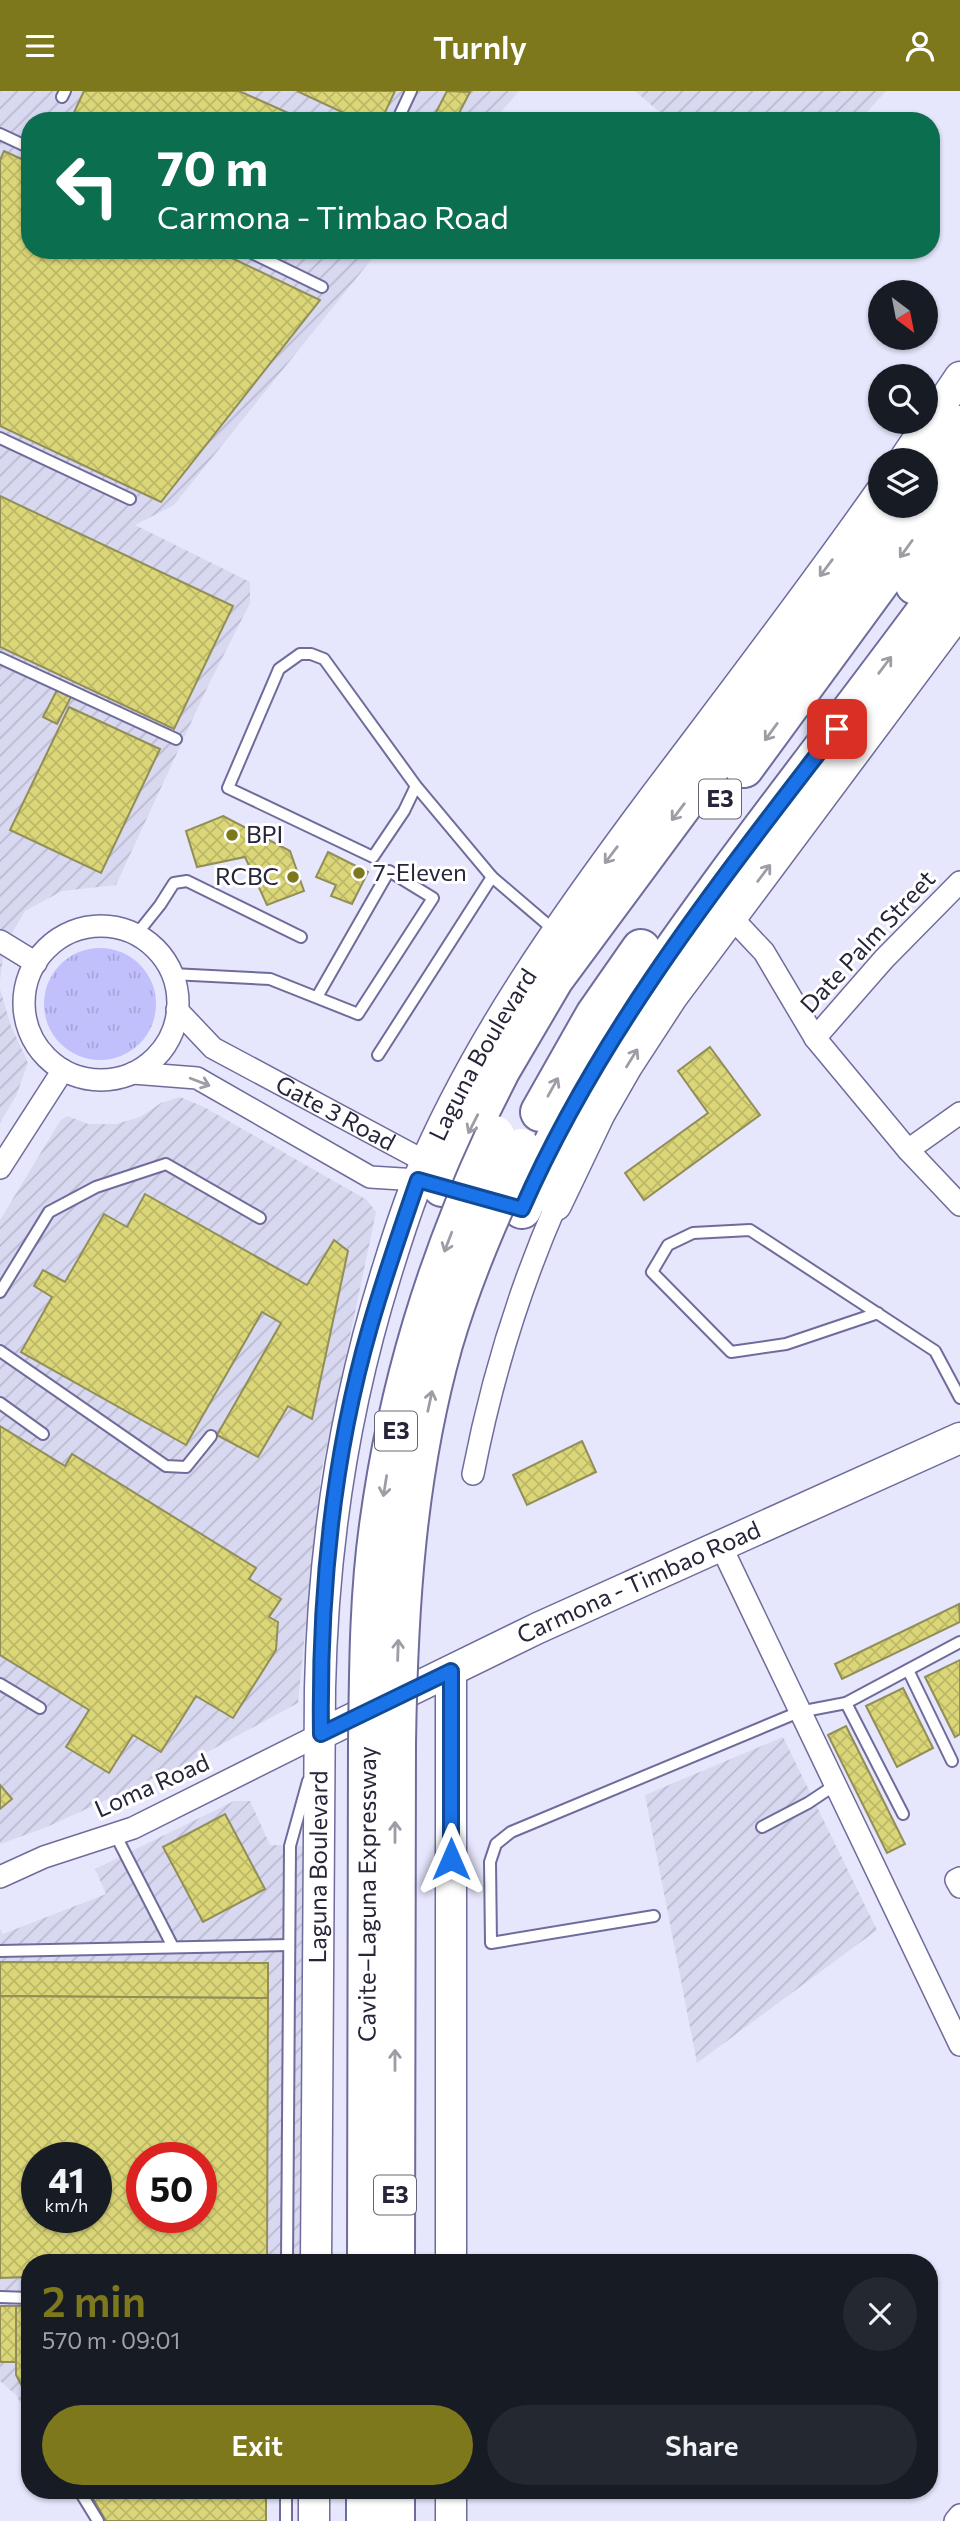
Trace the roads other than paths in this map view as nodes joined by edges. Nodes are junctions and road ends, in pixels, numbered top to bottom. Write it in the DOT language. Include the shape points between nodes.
graph roads {
  1 [pos="411,91"];
  2 [pos="401,112"];
  3 [pos="2,139"];
  4 [pos="21,145"];
  5 [pos="265,259"];
  6 [pos="322,286"];
  7 [pos="960,377"];
  8 [pos="960,425"];
  9 [pos="0,438"];
  10 [pos="912,448"];
  11 [pos="938,457"];
  12 [pos="960,473"];
  13 [pos="130,499"];
  14 [pos="868,509"];
  15 [pos="895,518"];
  16 [pos="960,521"];
  17 [pos="960,565"];
  18 [pos="960,611"];
  19 [pos="0,659"];
  20 [pos="176,739"];
  21 [pos="416,786"];
  22 [pos="492,877"];
  23 [pos="960,882"];
  24 [pos="731,917"];
  25 [pos="557,932"];
  26 [pos="136,935"];
  27 [pos="301,937"];
  28 [pos="0,941"];
  29 [pos="36,963"];
  30 [pos="172,974"];
  31 [pos="317,996"];
  32 [pos="177,1010"];
  33 [pos="815,1038"];
  34 [pos="378,1055"];
  35 [pos="63,1070"];
  36 [pos="133,1073"];
  37 [pos="960,1113"];
  38 [pos="508,1141"];
  39 [pos="908,1150"];
  40 [pos="0,1168"];
  41 [pos="434,1174"];
  42 [pos="536,1201"];
  43 [pos="960,1205"];
  44 [pos="260,1218"];
  45 [pos="0,1292"];
  46 [pos="878,1313"];
  47 [pos="0,1351"];
  48 [pos="960,1398"];
  49 [pos="0,1403"];
  50 [pos="43,1434"];
  51 [pos="211,1436"];
  52 [pos="960,1438"];
  53 [pos="472,1474"];
  54 [pos="720,1544"];
  55 [pos="960,1642"];
  56 [pos="908,1670"];
  57 [pos="451,1671"];
  58 [pos="0,1684"];
  59 [pos="846,1703"];
  60 [pos="40,1708"];
  61 [pos="799,1712"];
  62 [pos="321,1734"];
  63 [pos="382,1743"];
  64 [pos="952,1761"];
  65 [pos="835,1785"];
  66 [pos="903,1814"];
  67 [pos="762,1826"];
  68 [pos="115,1834"];
  69 [pos="0,1877"];
  70 [pos="960,1878"];
  71 [pos="960,1887"];
  72 [pos="653,1916"];
  73 [pos="289,1945"];
  74 [pos="173,1947"];
  75 [pos="0,1951"];
  76 [pos="960,2045"];
  77 [pos="287,2254"];
  78 [pos="316,2254"];
  79 [pos="367,2254"];
  80 [pos="395,2254"];
  81 [pos="451,2254"];
  82 [pos="0,2297"];
  83 [pos="21,2298"];
  84 [pos="85,2499"];
  85 [pos="286,2499"];
  86 [pos="314,2499"];
  87 [pos="366,2499"];
  88 [pos="395,2499"];
  89 [pos="452,2499"];
  90 [pos="960,2515"];
  91 [pos="98,2521"];
  92 [pos="286,2521"];
  93 [pos="314,2521"];
  94 [pos="366,2521"];
  95 [pos="395,2521"];
  96 [pos="452,2521"];
  97 [pos="955,2521"];
  1 -- 2 [label="lane"];
  3 -- 4 [label="lane"];
  5 -- 6 [label="lane"];
  7 -- 10 [label="main road"];
  8 -- 11 [label="highway"];
  9 -- 13 [label="lane"];
  12 -- 38 [label="highway, Cavite–Laguna Expressway / E3, one-way" via="614,937 542,1048"];
  14 -- 25 [label="main road, Laguna Boulevard, one-way"];
  15 -- 41 [label="highway, one-way" via="574,950"];
  38 -- 16 [label="highway, Cavite–Laguna Expressway / E3, one-way" via="654,931"];
  42 -- 17 [label="highway, one-way" via="558,1131 657,972"];
  24 -- 18 [label="main road, one-way"];
  19 -- 20 [label="lane"];
  21 -- 21 [label="lane" via="324,659 300,654 279,669 228,788 373,857"];
  21 -- 22 [label="lane"];
  22 -- 25 [label="lane"];
  22 -- 34 [label="lane"];
  23 -- 33 [label="street, Date Palm Street"];
  24 -- 33 [label="street" via="764,952"];
  42 -- 24 [label="main road, one-way" via="574,1164 627,1066"];
  25 -- 41 [label="main road, Laguna Boulevard" via="483,1052"];
  26 -- 27 [label="lane" via="174,883 187,881"];
  26 -- 29 [label="street" via="97,926 76,930 58,939"];
  26 -- 30 [label="street" via="158,951"];
  28 -- 29 [label="street"];
  29 -- 35 [label="street" via="24,995 26,1020 35,1044"];
  30 -- 31 [label="lane" via="270,979"];
  30 -- 32 [label="street"];
  31 -- 31 [label="lane" via="358,1014 433,898 389,871"];
  32 -- 36 [label="street" via="172,1032 160,1052"];
  32 -- 41 [label="street, Gate 3 Road" via="213,1048"];
  33 -- 39 [label="street"];
  35 -- 36 [label="street" via="98,1080"];
  35 -- 40 [label="street"];
  36 -- 41 [label="street, Gate 3 Road, one-way" via="197,1078 370,1177"];
  37 -- 39 [label="street"];
  38 -- 63 [label="highway, Cavite–Laguna Expressway / E3, bridge" via="430,1397 405,1545 397,1650"];
  39 -- 43 [label="street"];
  41 -- 42 [label="main road, Gate 3 Road"];
  41 -- 62 [label="main road, Laguna Boulevard" via="369,1329 342,1455 323,1605"];
  42 -- 53 [label="street" via="534,1255 486,1409"];
  44 -- 45 [label="lane" via="166,1164 96,1187 49,1213"];
  46 -- 46 [label="lane" via="750,1230 694,1233 668,1245 652,1272 731,1352 786,1345"];
  46 -- 48 [label="lane" via="935,1351"];
  47 -- 51 [label="lane" via="166,1466 186,1467"];
  49 -- 50 [label="lane"];
  52 -- 54 [label="main road, Carmona - Timbao Road"];
  54 -- 57 [label="main road, Carmona - Timbao Road"];
  54 -- 61 [label="street"];
  55 -- 56 [label="lane"];
  56 -- 59 [label="lane"];
  56 -- 64 [label="lane"];
  57 -- 62 [label="main road, Carmona - Timbao Road"];
  57 -- 81 [label="main road"];
  58 -- 60 [label="lane"];
  59 -- 61 [label="lane"];
  59 -- 66 [label="lane"];
  61 -- 65 [label="street"];
  61 -- 72 [label="lane" via="511,1832 496,1845 489,1862 491,1943"];
  62 -- 68 [label="street, Loma Road"];
  62 -- 73 [label="lane" via="290,1846"];
  62 -- 78 [label="main road, Laguna Boulevard"];
  63 -- 79 [label="highway, Cavite–Laguna Expressway / E3"];
  80 -- 63 [label="highway, Cavite–Laguna Expressway / E3, one-way"];
  65 -- 67 [label="lane"];
  65 -- 76 [label="street"];
  68 -- 69 [label="street, Loma Road"];
  68 -- 74 [label="lane"];
  70 -- 71 [label="street" via="956,1880"];
  73 -- 74 [label="lane"];
  73 -- 77 [label="lane"];
  74 -- 75 [label="lane"];
  82 -- 83 [label="lane"];
  84 -- 91 [label="lane"];
  85 -- 92 [label="lane"];
  86 -- 93 [label="main road"];
  87 -- 94 [label="highway"];
  88 -- 95 [label="highway"];
  89 -- 96 [label="main road"];
  90 -- 97 [label="street"];
}
